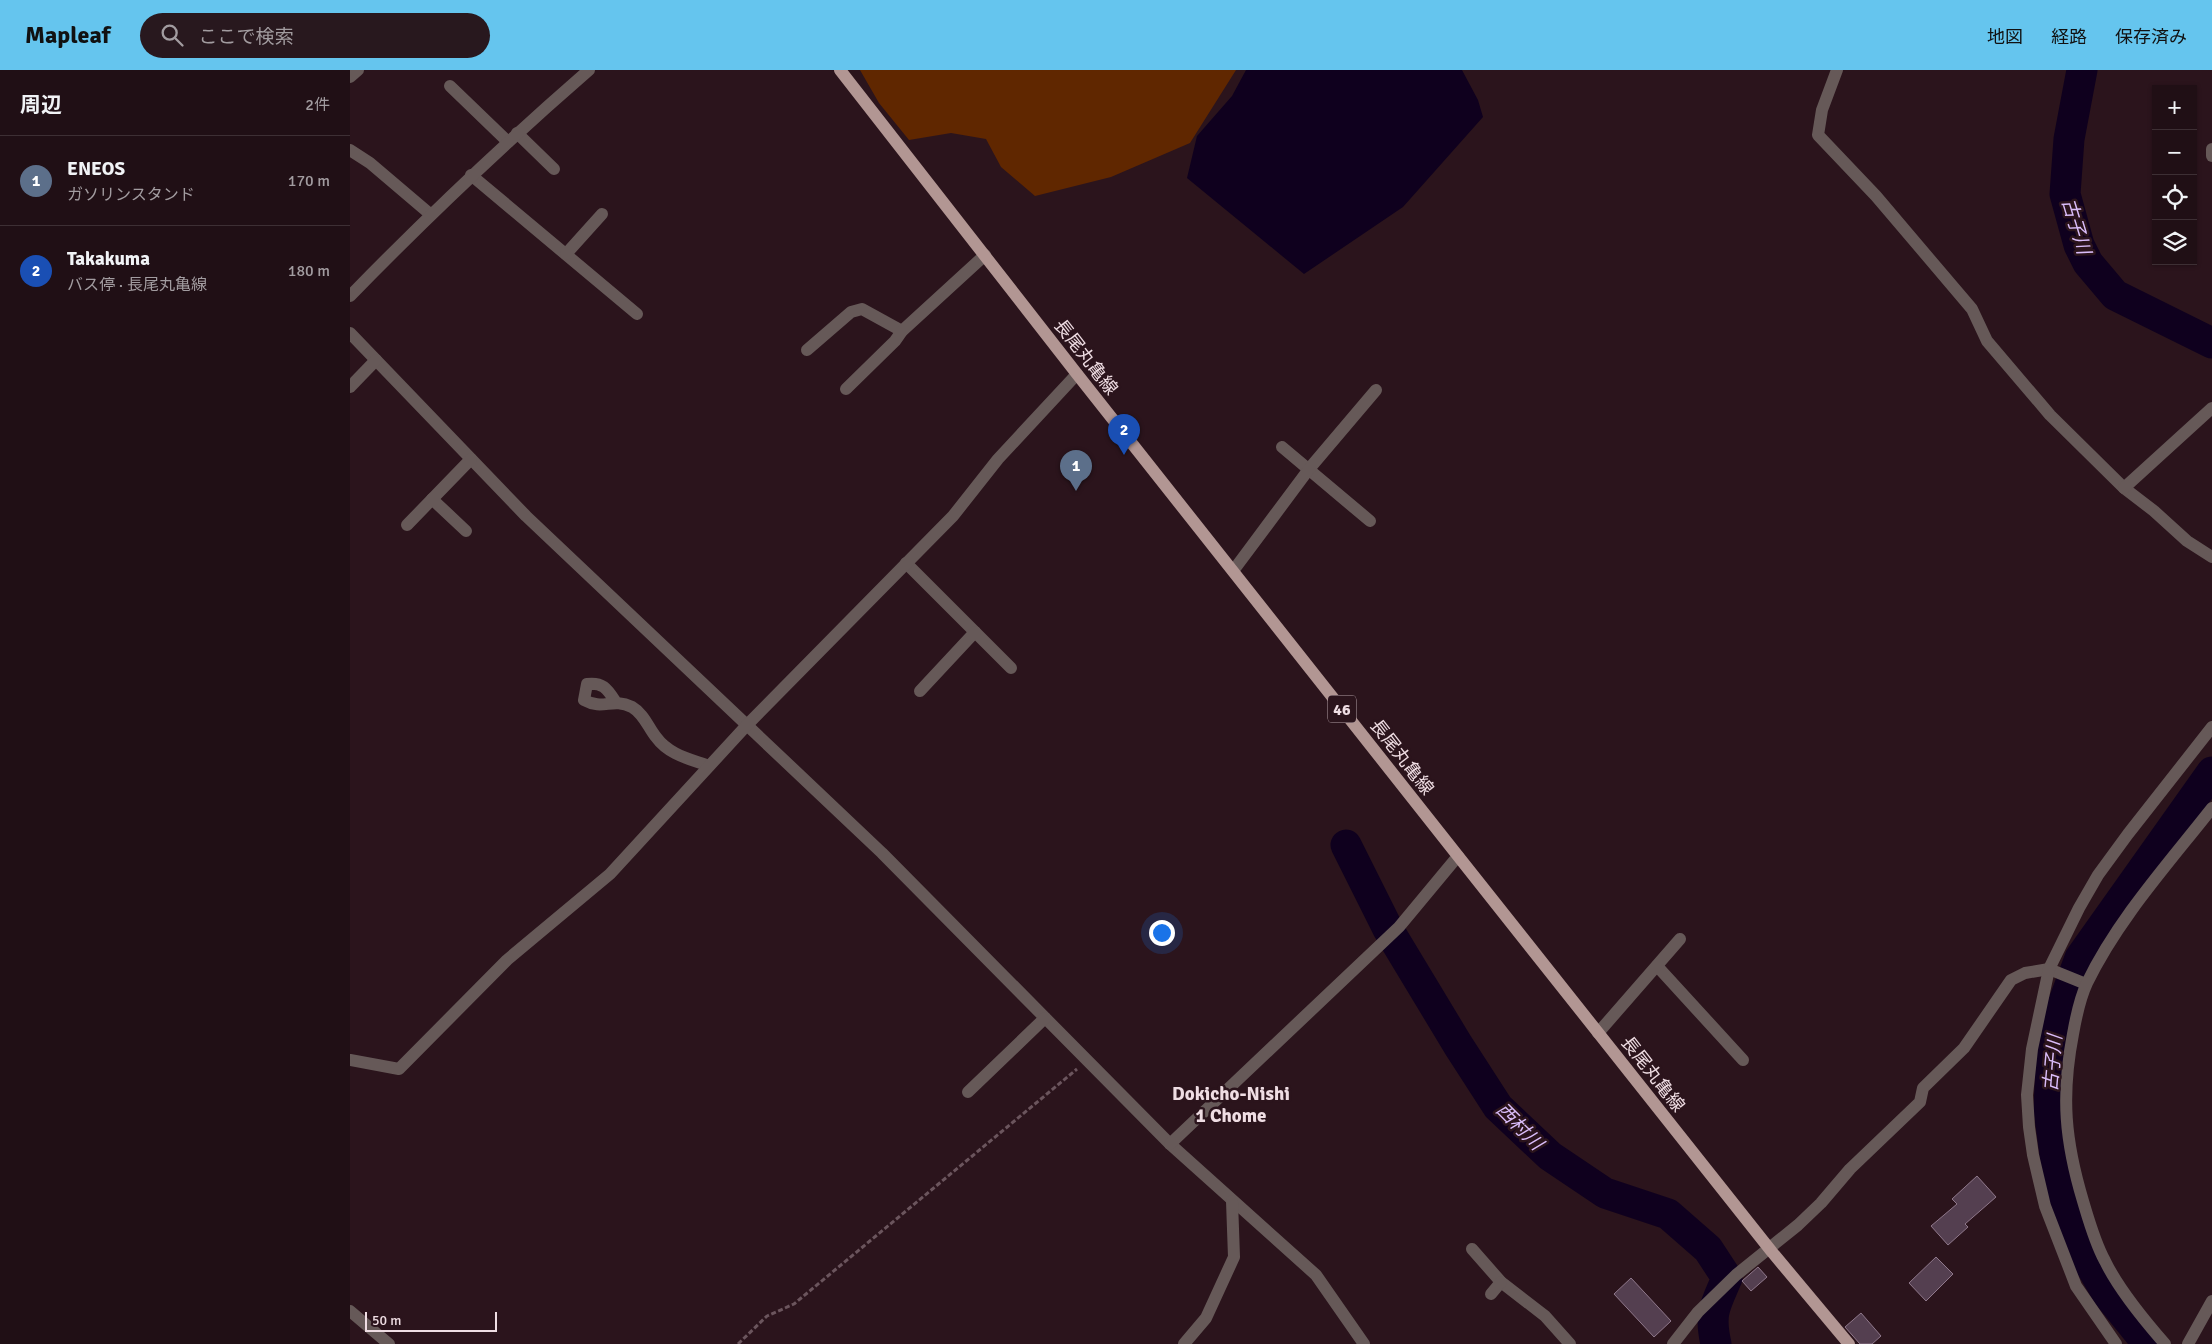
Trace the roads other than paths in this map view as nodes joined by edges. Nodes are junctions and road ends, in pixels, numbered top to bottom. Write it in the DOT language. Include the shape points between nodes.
graph roads {
  1 [pos="358,70"];
  2 [pos="589,70"];
  3 [pos="840,70"];
  4 [pos="1837,70"];
  5 [pos="350,77"];
  6 [pos="450,86"];
  7 [pos="517,132"];
  8 [pos="508,142"];
  9 [pos="2212,149"];
  10 [pos="350,150"];
  11 [pos="2212,156"];
  12 [pos="554,169"];
  13 [pos="471,175"];
  14 [pos="430,214"];
  15 [pos="602,214"];
  16 [pos="566,254"];
  17 [pos="985,255"];
  18 [pos="350,296"];
  19 [pos="637,314"];
  20 [pos="902,331"];
  21 [pos="350,333"];
  22 [pos="807,350"];
  23 [pos="376,360"];
  24 [pos="1077,374"];
  25 [pos="350,387"];
  26 [pos="846,389"];
  27 [pos="1376,390"];
  28 [pos="2212,408"];
  29 [pos="1282,447"];
  30 [pos="472,459"];
  31 [pos="1309,469"];
  32 [pos="2124,488"];
  33 [pos="432,499"];
  34 [pos="1370,521"];
  35 [pos="407,525"];
  36 [pos="466,530"];
  37 [pos="2212,557"];
  38 [pos="906,563"];
  39 [pos="1233,571"];
  40 [pos="975,632"];
  41 [pos="1011,668"];
  42 [pos="920,690"];
  43 [pos="615,701"];
  44 [pos="747,725"];
  45 [pos="2212,727"];
  46 [pos="709,766"];
  47 [pos="2212,808"];
  48 [pos="1458,856"];
  49 [pos="1680,938"];
  50 [pos="1657,966"];
  51 [pos="2052,971"];
  52 [pos="2086,984"];
  53 [pos="1045,1018"];
  54 [pos="1598,1033"];
  55 [pos="350,1060"];
  56 [pos="1743,1060"];
  57 [pos="968,1092"];
  58 [pos="1170,1144"];
  59 [pos="1232,1201"];
  60 [pos="1472,1249"];
  61 [pos="1770,1250"];
  62 [pos="1501,1282"];
  63 [pos="1491,1294"];
  64 [pos="2212,1301"];
  65 [pos="350,1311"];
  66 [pos="1565,1342"];
  67 [pos="389,1344"];
  68 [pos="1184,1344"];
  69 [pos="1364,1344"];
  70 [pos="1673,1344"];
  71 [pos="1849,1344"];
  72 [pos="2116,1344"];
  73 [pos="2165,1344"];
  74 [pos="2188,1344"];
  1 -- 5 [label="street"];
  2 -- 7 [label="street"];
  3 -- 17 [label="main road, 長尾丸亀線 / 46"];
  4 -- 32 [label="street" via="1822,110 1818,135 1876,196 1972,309 1986,342 2050,414"];
  6 -- 8 [label="street"];
  7 -- 8 [label="street"];
  7 -- 12 [label="street"];
  8 -- 13 [label="street"];
  9 -- 11 [label="street"];
  10 -- 14 [label="street"];
  13 -- 14 [label="street"];
  13 -- 16 [label="street"];
  14 -- 18 [label="street"];
  15 -- 16 [label="street"];
  16 -- 19 [label="street"];
  17 -- 20 [label="street"];
  17 -- 24 [label="main road, 長尾丸亀線 / 46"];
  20 -- 22 [label="street" via="862,309 851,312"];
  20 -- 26 [label="street" via="896,341"];
  21 -- 23 [label="street"];
  23 -- 25 [label="street"];
  23 -- 30 [label="street"];
  24 -- 38 [label="street" via="998,459 952,516"];
  24 -- 39 [label="main road, 長尾丸亀線 / 46"];
  27 -- 31 [label="street"];
  28 -- 32 [label="street"];
  29 -- 31 [label="street"];
  30 -- 33 [label="street"];
  30 -- 44 [label="street" via="526,516"];
  31 -- 34 [label="street"];
  31 -- 39 [label="street"];
  32 -- 37 [label="street" via="2187,541"];
  33 -- 35 [label="street"];
  33 -- 36 [label="street"];
  38 -- 40 [label="street"];
  38 -- 44 [label="street"];
  39 -- 48 [label="main road, 長尾丸亀線 / 46"];
  40 -- 41 [label="street"];
  40 -- 42 [label="street"];
  43 -- 46 [label="street" via="633,708 646,720 656,738 674,754"];
  44 -- 46 [label="street"];
  44 -- 53 [label="street" via="882,853"];
  45 -- 51 [label="street" via="2098,876 2079,908"];
  46 -- 55 [label="street" via="610,874 507,960 398,1070"];
  47 -- 52 [label="street" via="2140,899"];
  48 -- 54 [label="main road, 長尾丸亀線 / 46"];
  48 -- 58 [label="street" via="1399,927"];
  49 -- 50 [label="street"];
  50 -- 54 [label="street"];
  50 -- 56 [label="street"];
  51 -- 52 [label="street"];
  51 -- 61 [label="street" via="2025,973 2011,980 1964,1048 1923,1088 1920,1102"];
  51 -- 72 [label="street" via="2032,1048 2027,1095 2033,1156 2045,1206 2076,1286"];
  52 -- 73 [label="street" via="2075,1019 2068,1066 2065,1108 2070,1150 2090,1223 2105,1262"];
  53 -- 57 [label="street"];
  53 -- 58 [label="street"];
  54 -- 61 [label="main road, 長尾丸亀線 / 46"];
  58 -- 59 [label="street"];
  59 -- 68 [label="street" via="1234,1257 1206,1318"];
  59 -- 69 [label="street" via="1316,1275"];
  60 -- 62 [label="street"];
  61 -- 70 [label="street" via="1698,1312"];
  61 -- 71 [label="main road, 長尾丸亀線 / 46"];
  62 -- 63 [label="street"];
  62 -- 66 [label="street" via="1545,1316"];
  64 -- 74 [label="street"];
  65 -- 67 [label="street"];
}
